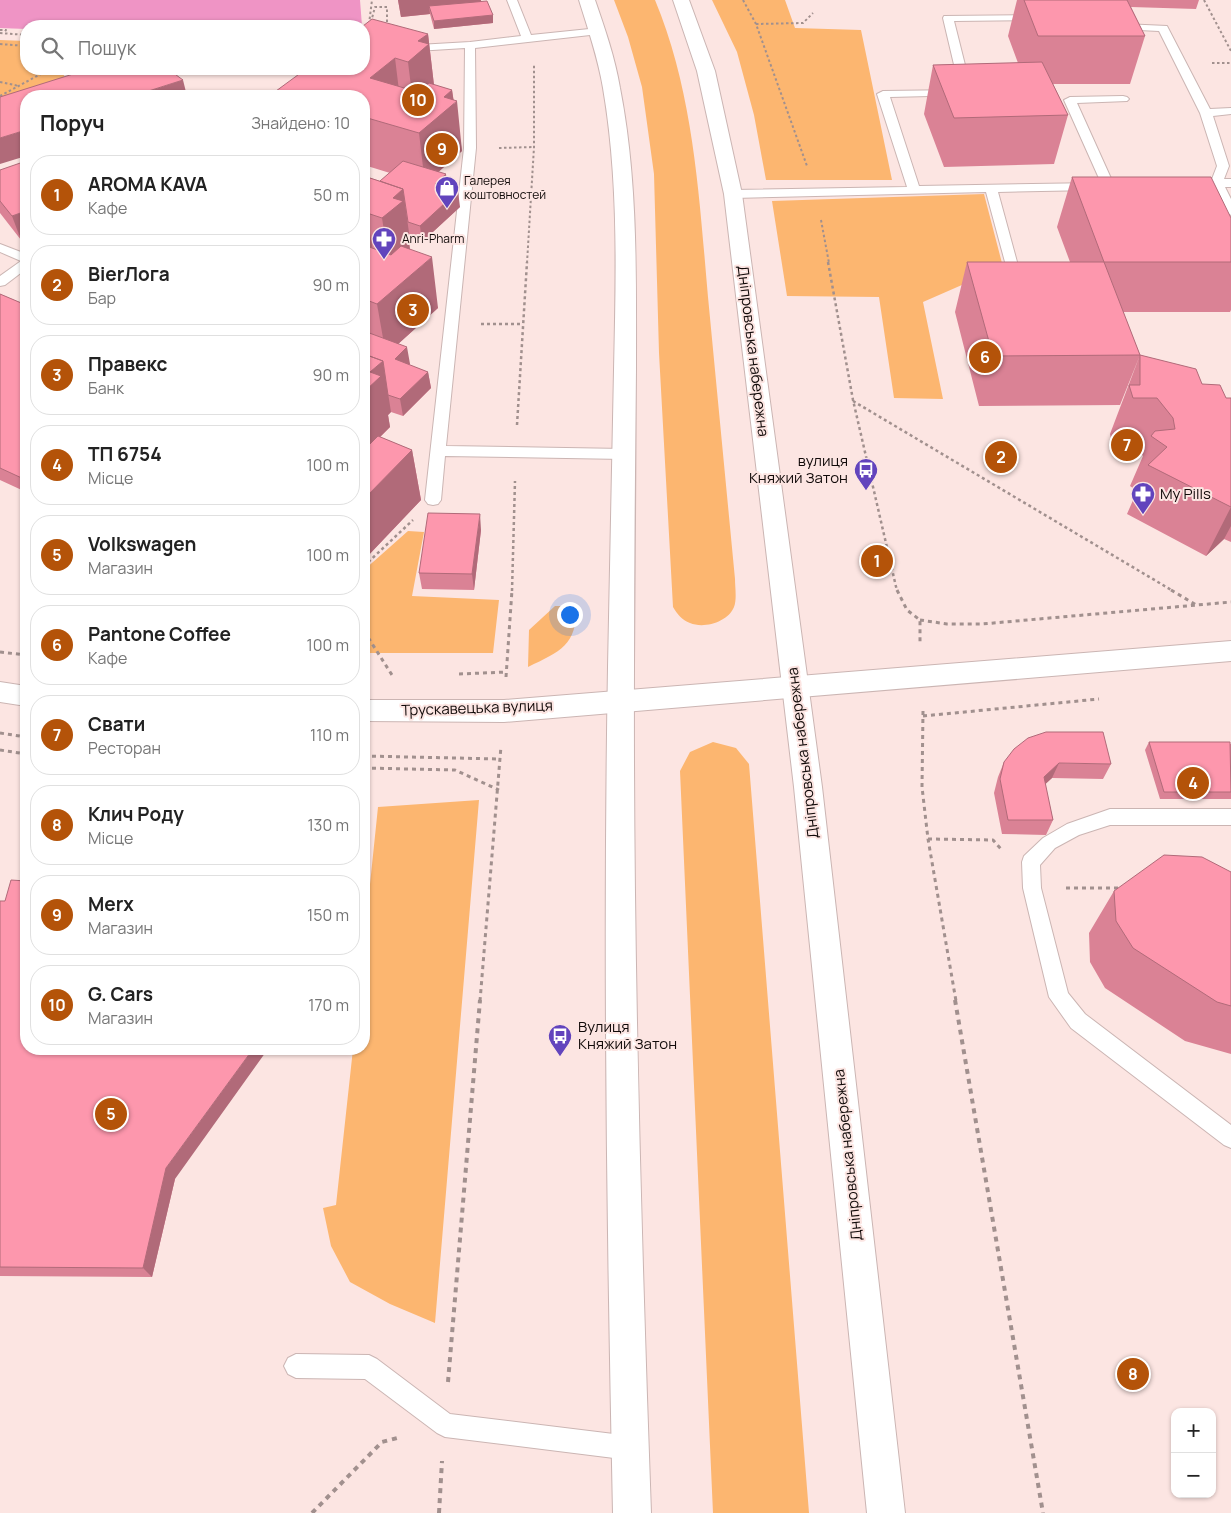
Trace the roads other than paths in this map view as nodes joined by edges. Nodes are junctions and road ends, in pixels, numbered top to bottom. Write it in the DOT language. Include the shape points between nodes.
graph roads {
  1 [pos="512,0"];
  2 [pos="588,0"];
  3 [pos="680,0"];
  4 [pos="1034,0"];
  5 [pos="1123,27"];
  6 [pos="599,31"];
  7 [pos="528,40"];
  8 [pos="470,45"];
  9 [pos="370,55"];
  10 [pos="1123,99"];
  11 [pos="1231,111"];
  12 [pos="1206,113"];
  13 [pos="1216,183"];
  14 [pos="1231,183"];
  15 [pos="1177,184"];
  16 [pos="991,188"];
  17 [pos="914,190"];
  18 [pos="733,194"];
  19 [pos="1231,211"];
  20 [pos="0,248"];
  21 [pos="20,256"];
  22 [pos="20,268"];
  23 [pos="14,272"];
  24 [pos="20,274"];
  25 [pos="0,282"];
  26 [pos="1019,288"];
  27 [pos="438,451"];
  28 [pos="624,454"];
  29 [pos="433,500"];
  30 [pos="1231,651"];
  31 [pos="796,686"];
  32 [pos="0,692"];
  33 [pos="20,695"];
  34 [pos="620,701"];
  35 [pos="370,710"];
  36 [pos="1231,817"];
  37 [pos="1231,1138"];
  38 [pos="296,1366"];
  39 [pos="630,1448"];
  40 [pos="632,1513"];
  41 [pos="886,1513"];
  1 -- 7 [label="lane"];
  2 -- 6 [label="main road"];
  3 -- 18 [label="main road, Дніпровська набережна" via="706,71"];
  4 -- 17 [label="lane" via="1040,18 948,18 966,93 883,94"];
  5 -- 12 [label="lane" via="1163,28"];
  6 -- 7 [label="lane"];
  6 -- 28 [label="main road" via="619,123 626,201"];
  7 -- 8 [label="lane"];
  8 -- 9 [label="lane" via="383,50"];
  8 -- 27 [label="lane" via="470,148"];
  10 -- 16 [label="lane" via="1070,100 1113,185"];
  11 -- 12 [label="lane"];
  12 -- 13 [label="lane" via="1222,166"];
  13 -- 14 [label="lane"];
  13 -- 15 [label="lane"];
  13 -- 19 [label="lane"];
  16 -- 17 [label="lane"];
  16 -- 26 [label="lane"];
  17 -- 18 [label="lane"];
  18 -- 31 [label="main road, Дніпровська набережна"];
  20 -- 21 [label="lane"];
  22 -- 23 [label="lane"];
  23 -- 24 [label="lane"];
  23 -- 25 [label="lane"];
  27 -- 28 [label="lane"];
  27 -- 29 [label="lane"];
  28 -- 34 [label="main road"];
  30 -- 31 [label="main road"];
  31 -- 34 [label="main road"];
  31 -- 41 [label="main road, Дніпровська набережна"];
  32 -- 33 [label="main road"];
  34 -- 35 [label="main road, Трускавецька вулиця" via="504,711"];
  34 -- 39 [label="main road" via="622,1044"];
  36 -- 37 [label="lane" via="1110,816 1073,829 1049,843 1031,862 1032,888 1059,997 1078,1021"];
  38 -- 39 [label="lane" via="369,1367 445,1425"];
  39 -- 40 [label="main road"];
}
